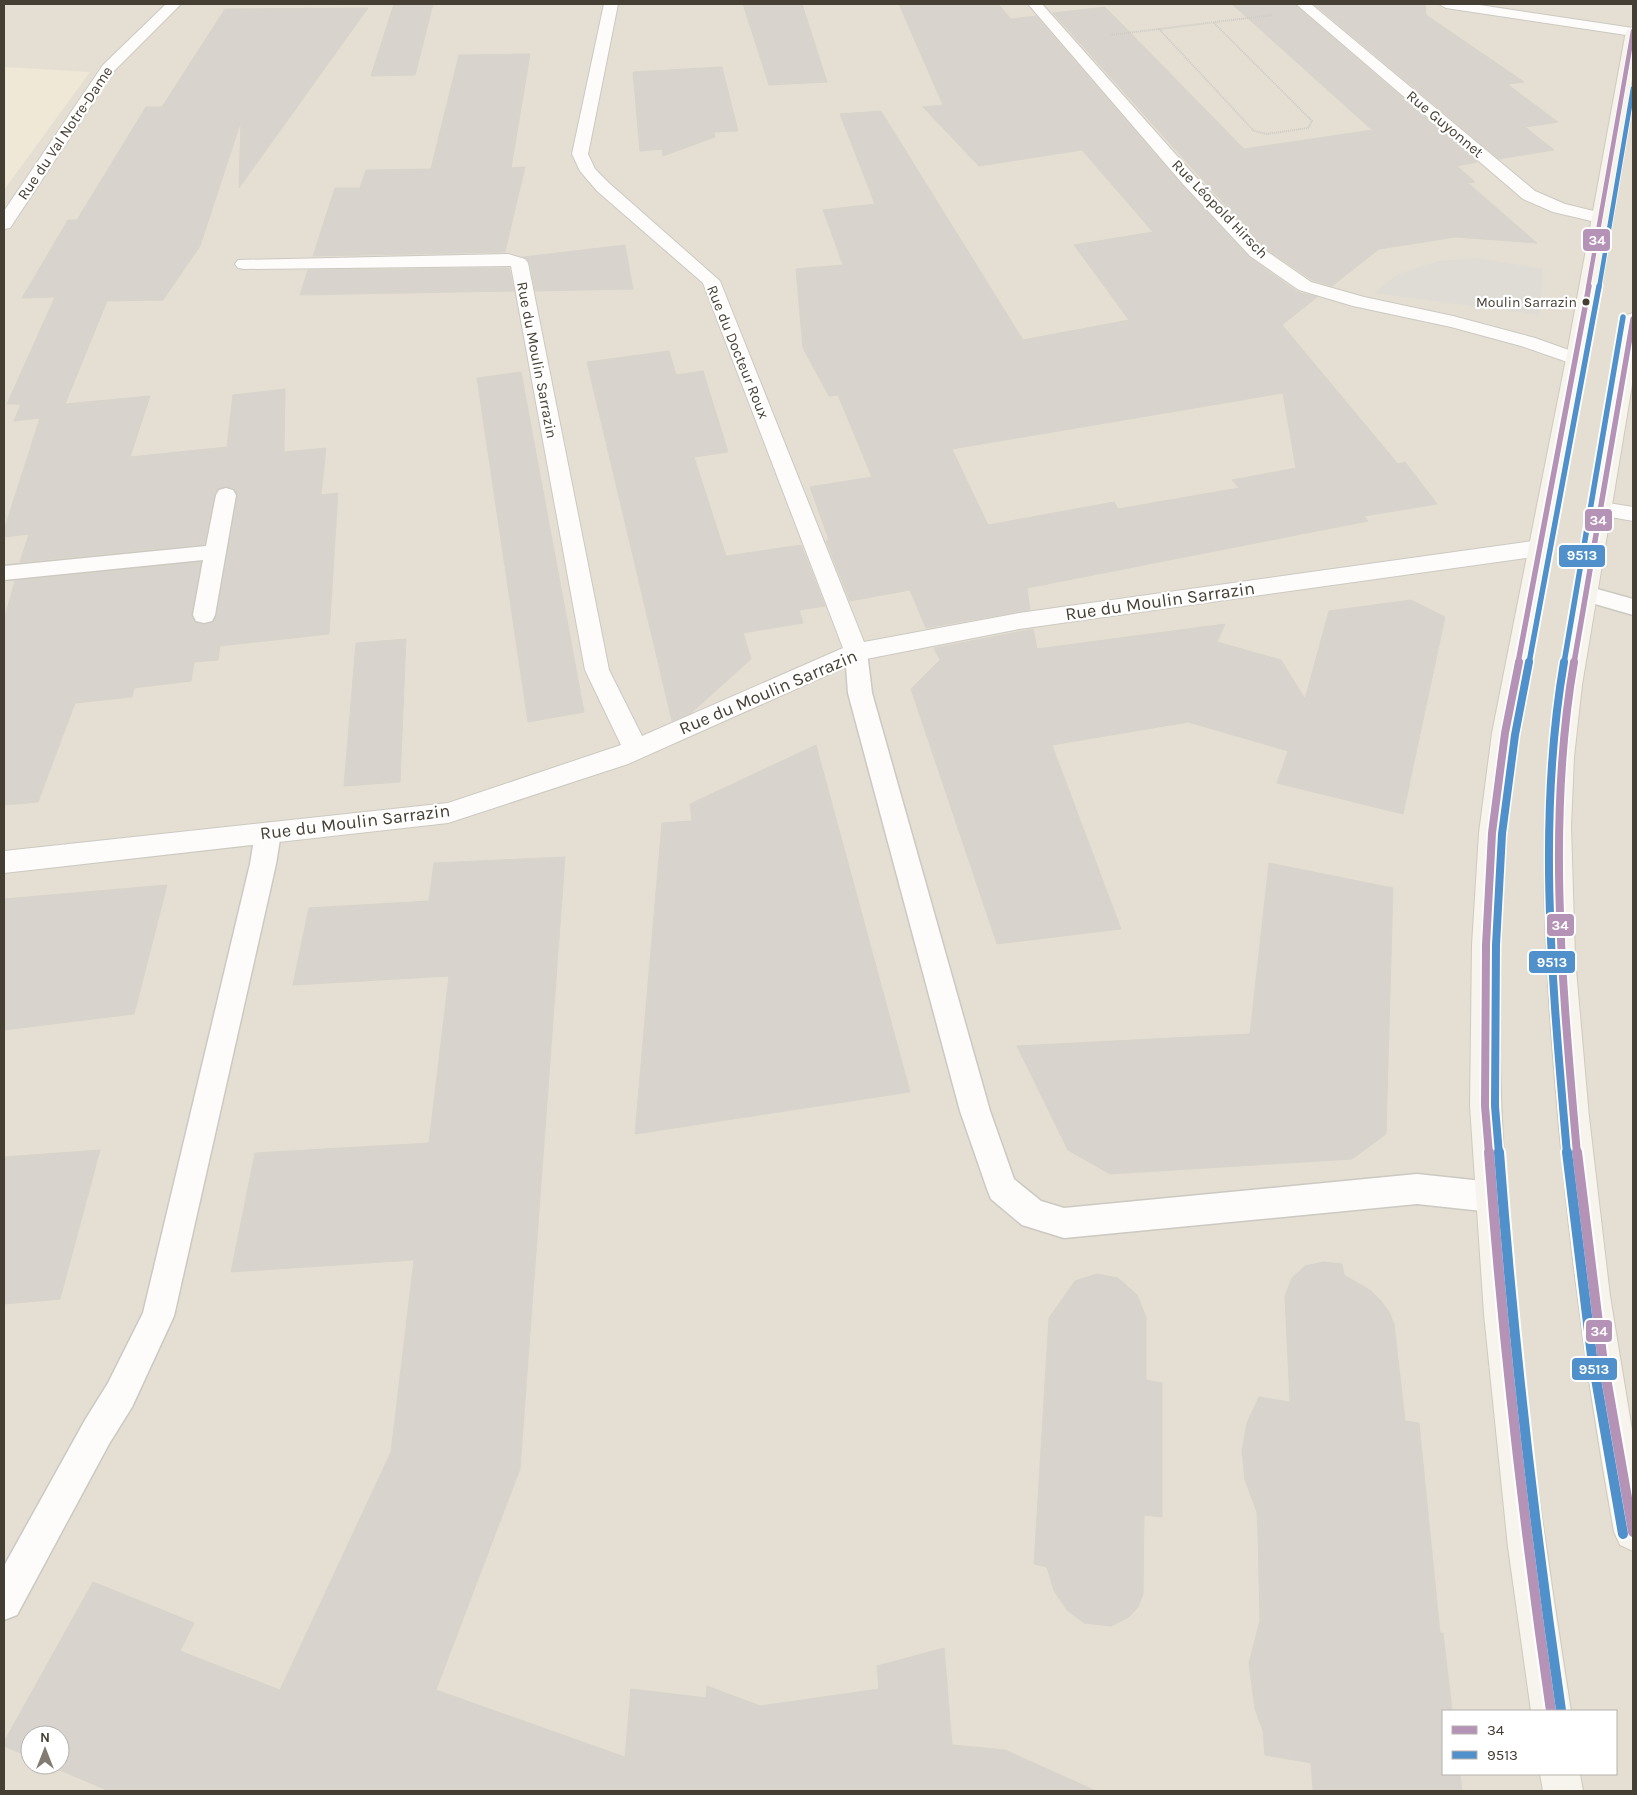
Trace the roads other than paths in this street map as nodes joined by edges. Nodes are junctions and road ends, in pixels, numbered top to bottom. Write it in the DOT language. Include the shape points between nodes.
graph roads {
  1 [pos="174,4"];
  2 [pos="611,4"];
  3 [pos="1035,4"];
  4 [pos="1446,4"];
  5 [pos="1307,7"];
  6 [pos="1633,32"];
  7 [pos="1600,218"];
  8 [pos="4,224"];
  9 [pos="244,264"];
  10 [pos="1633,319"];
  11 [pos="1576,360"];
  12 [pos="226,496"];
  13 [pos="1602,509"];
  14 [pos="1633,514"];
  15 [pos="1540,548"];
  16 [pos="215,552"];
  17 [pos="4,573"];
  18 [pos="1586,594"];
  19 [pos="1633,607"];
  20 [pos="204,615"];
  21 [pos="856,652"];
  22 [pos="636,750"];
  23 [pos="268,833"];
  24 [pos="4,862"];
  25 [pos="1492,1197"];
  26 [pos="1633,1532"];
  27 [pos="4,1602"];
  28 [pos="1551,1710"];
  29 [pos="1560,1775"];
  30 [pos="1563,1791"];
  1 -- 8 [label="street, Rue du Val Notre-Dame" via="108,68"];
  2 -- 21 [label="street, Rue du Docteur Roux" via="580,154 588,171 603,187 711,281"];
  3 -- 11 [label="street, Rue Léopold Hirsch" via="1256,252 1305,286 1528,342"];
  4 -- 6 [label="street"];
  5 -- 7 [label="street, Rue Guyonnet" via="1529,195 1559,208"];
  6 -- 7 [label="street"];
  7 -- 11 [label="street"];
  9 -- 22 [label="street, Rue du Moulin Sarrazin" via="508,259 519,263 597,670"];
  10 -- 13 [label="street"];
  11 -- 15 [label="street"];
  12 -- 16 [label="lane"];
  13 -- 14 [label="street"];
  13 -- 18 [label="street"];
  15 -- 21 [label="street, Rue du Moulin Sarrazin" via="1019,621"];
  15 -- 25 [label="street" via="1505,733 1492,833 1486,945 1485,1106"];
  16 -- 17 [label="lane"];
  16 -- 20 [label="lane"];
  18 -- 19 [label="lane"];
  18 -- 26 [label="street" via="1569,688 1559,790 1559,917 1577,1176 1617,1451"];
  21 -- 22 [label="street, Rue du Moulin Sarrazin"];
  21 -- 25 [label="lane" via="860,693 975,1111 1002,1189 1033,1214 1064,1223 1417,1189"];
  22 -- 23 [label="street, Rue du Moulin Sarrazin" via="448,813"];
  23 -- 24 [label="street, Rue du Moulin Sarrazin"];
  23 -- 27 [label="lane" via="158,1316 120,1395"];
  25 -- 28 [label="street" via="1501,1314 1526,1538"];
  29 -- 30 [label="street"];
}
